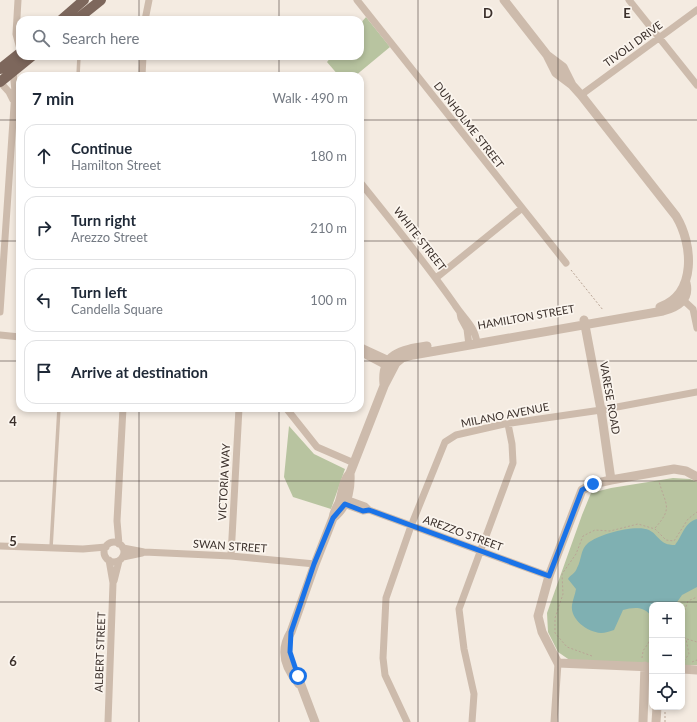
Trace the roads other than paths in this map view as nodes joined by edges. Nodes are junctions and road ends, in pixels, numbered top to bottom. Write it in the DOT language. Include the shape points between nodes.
graph roads {
  1 [pos="18,0"];
  2 [pos="84,0"];
  3 [pos="101,0"];
  4 [pos="144,0"];
  5 [pos="149,0"];
  6 [pos="357,0"];
  7 [pos="504,0"];
  8 [pos="629,0"];
  9 [pos="146,8"];
  10 [pos="697,10"];
  11 [pos="17,16"];
  12 [pos="66,16"];
  13 [pos="81,16"];
  14 [pos="146,16"];
  15 [pos="659,38"];
  16 [pos="16,56"];
  17 [pos="27,60"];
  18 [pos="79,60"];
  19 [pos="144,60"];
  20 [pos="0,69"];
  21 [pos="13,72"];
  22 [pos="78,72"];
  23 [pos="142,72"];
  24 [pos="0,82"];
  25 [pos="697,85"];
  26 [pos="581,95"];
  27 [pos="13,100"];
  28 [pos="364,187"];
  29 [pos="521,208"];
  30 [pos="566,263"];
  31 [pos="436,278"];
  32 [pos="681,298"];
  33 [pos="0,312"];
  34 [pos="584,322"];
  35 [pos="697,328"];
  36 [pos="0,335"];
  37 [pos="16,337"];
  38 [pos="473,341"];
  39 [pos="364,351"];
  40 [pos="390,366"];
  41 [pos="697,392"];
  42 [pos="601,410"];
  43 [pos="59,412"];
  44 [pos="123,412"];
  45 [pos="239,412"];
  46 [pos="289,412"];
  47 [pos="508,424"];
  48 [pos="354,462"];
  49 [pos="697,476"];
  50 [pos="611,480"];
  51 [pos="343,501"];
  52 [pos="117,522"];
  53 [pos="411,526"];
  54 [pos="108,545"];
  55 [pos="0,546"];
  56 [pos="121,546"];
  57 [pos="51,548"];
  58 [pos="83,549"];
  59 [pos="144,552"];
  60 [pos="480,552"];
  61 [pos="231,556"];
  62 [pos="107,558"];
  63 [pos="121,559"];
  64 [pos="314,564"];
  65 [pos="549,576"];
  66 [pos="113,583"];
  67 [pos="558,664"];
  68 [pos="646,665"];
  69 [pos="685,669"];
  70 [pos="697,670"];
  71 [pos="657,710"];
  72 [pos="643,721"];
  73 [pos="659,721"];
  74 [pos="108,722"];
  75 [pos="316,722"];
  76 [pos="407,722"];
  77 [pos="472,722"];
  78 [pos="554,722"];
  1 -- 11 [label="street"];
  2 -- 12 [label="main road"];
  3 -- 13 [label="main road"];
  4 -- 9 [label="street"];
  5 -- 9 [label="street"];
  6 -- 29 [label="street, DUNHOLME STREET"];
  7 -- 26 [label="street, HAMILTON STREET" via="548,54 563,67 572,85"];
  8 -- 15 [label="street"];
  9 -- 14 [label="street"];
  10 -- 15 [label="street, TIVOLI DRIVE"];
  15 -- 25 [label="street"];
  15 -- 26 [label="street, TIVOLI DRIVE"];
  16 -- 20 [label="main road"];
  17 -- 21 [label="main road"];
  18 -- 22 [label="lane"];
  19 -- 23 [label="street"];
  21 -- 24 [label="main road"];
  21 -- 27 [label="street"];
  24 -- 27 [label="street"];
  26 -- 32 [label="street, HAMILTON STREET" via="683,227 690,260"];
  27 -- 33 [label="street"];
  28 -- 31 [label="street, WHITE STREET"];
  29 -- 30 [label="street, DUNHOLME STREET"];
  29 -- 31 [label="street"];
  31 -- 38 [label="street, WHITE STREET" via="460,312"];
  32 -- 34 [label="street, HAMILTON STREET" via="634,314"];
  32 -- 35 [label="street" via="692,309"];
  34 -- 38 [label="street, HAMILTON STREET"];
  34 -- 42 [label="street, VARESE ROAD"];
  36 -- 37 [label="street"];
  38 -- 40 [label="street, HAMILTON STREET" via="406,349 395,354"];
  39 -- 40 [label="street" via="367,356"];
  40 -- 48 [label="street" via="383,378 384,386"];
  41 -- 42 [label="street, MILANO AVENUE"];
  42 -- 47 [label="street, MILANO AVENUE"];
  42 -- 50 [label="street, VARESE ROAD"];
  43 -- 57 [label="lane"];
  44 -- 52 [label="street"];
  45 -- 61 [label="street, VICTORIA WAY"];
  46 -- 48 [label="street" via="318,447"];
  47 -- 53 [label="street, MILANO AVENUE" via="456,435 445,442"];
  47 -- 60 [label="street" via="513,463"];
  48 -- 51 [label="street" via="350,473 344,479"];
  49 -- 50 [label="street" via="674,469"];
  50 -- 65 [label="street" via="593,484 582,490"];
  51 -- 53 [label="street, AREZZO STREET" via="365,506 369,510"];
  51 -- 64 [label="street" via="334,510"];
  52 -- 54 [label="street"];
  52 -- 56 [label="street"];
  53 -- 60 [label="street, AREZZO STREET"];
  53 -- 76 [label="street, MILANO AVENUE" via="387,592 383,658 385,676"];
  54 -- 56 [label="street, SWAN STREET"];
  54 -- 58 [label="street"];
  54 -- 62 [label="street, ALBERT STREET"];
  55 -- 57 [label="street"];
  56 -- 59 [label="street, SWAN STREET"];
  56 -- 63 [label="street, ALBERT STREET"];
  57 -- 58 [label="street"];
  58 -- 62 [label="street"];
  59 -- 61 [label="street, SWAN STREET"];
  59 -- 63 [label="street, SWAN STREET"];
  60 -- 65 [label="street, AREZZO STREET"];
  60 -- 77 [label="street" via="459,609 464,649 474,694"];
  61 -- 64 [label="street, SWAN STREET"];
  62 -- 63 [label="street, SWAN STREET"];
  62 -- 66 [label="street, ALBERT STREET"];
  63 -- 66 [label="street, ALBERT STREET"];
  64 -- 75 [label="street" via="291,632 290,652 299,684"];
  65 -- 67 [label="street" via="538,616 542,632"];
  66 -- 74 [label="street, ALBERT STREET"];
  67 -- 68 [label="street"];
  67 -- 78 [label="street"];
  68 -- 72 [label="street"];
  69 -- 70 [label="street"];
  71 -- 73 [label="street"];
  72 -- 73 [label="street"];
}
